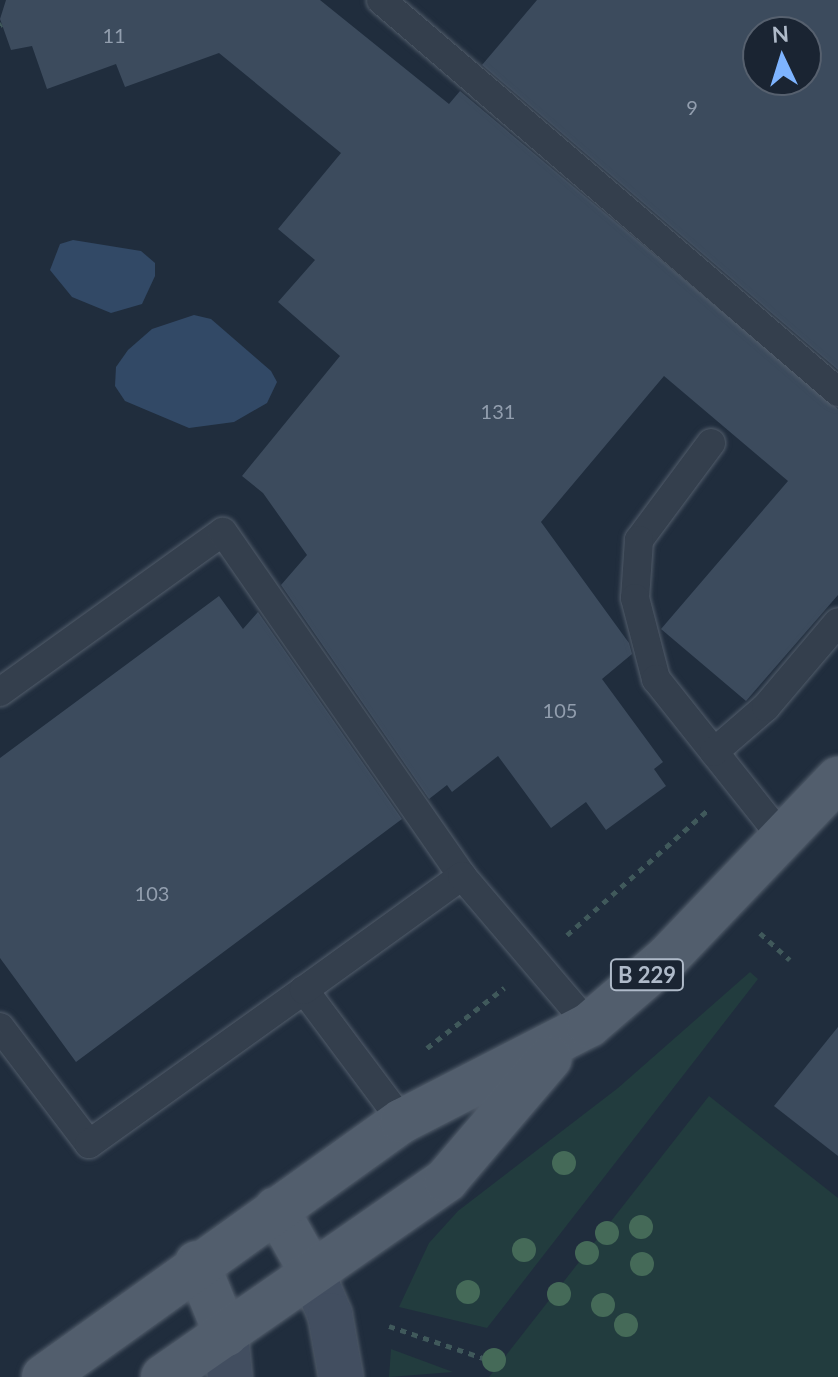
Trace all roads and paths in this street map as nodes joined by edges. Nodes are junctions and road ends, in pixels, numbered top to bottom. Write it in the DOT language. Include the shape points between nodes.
graph roads {
  1 [pos="381,0"];
  2 [pos="838,392"];
  3 [pos="711,443"];
  4 [pos="838,622"];
  5 [pos="0,692"];
  6 [pos="714,752"];
  7 [pos="838,779"];
  8 [pos="736,780"];
  9 [pos="784,840"];
  10 [pos="462,876"];
  11 [pos="536,962"];
  12 [pos="304,990"];
  13 [pos="0,1027"];
  14 [pos="576,1034"];
  15 [pos="376,1086"];
  16 [pos="402,1121"];
  17 [pos="276,1209"];
  18 [pos="197,1263"];
  19 [pos="312,1273"];
  20 [pos="389,1326"];
  21 [pos="226,1334"];
  22 [pos="483,1358"];
  23 [pos="44,1377"];
  24 [pos="163,1377"];
  25 [pos="230,1377"];
  26 [pos="341,1377"];
  1 -- 2 [label="lane"];
  3 -- 6 [label="lane" via="639,540 635,598 656,679"];
  4 -- 6 [label="lane" via="766,707"];
  5 -- 10 [label="lane" via="223,532"];
  6 -- 8 [label="lane"];
  7 -- 9 [label="main road, B 229"];
  8 -- 9 [label="lane"];
  8 -- 11 [label="path" via="688,833"];
  9 -- 14 [label="main road, B 229" via="667,958"];
  10 -- 11 [label="lane"];
  10 -- 12 [label="lane"];
  11 -- 14 [label="lane"];
  11 -- 15 [label="path"];
  12 -- 13 [label="lane" via="89,1144"];
  12 -- 15 [label="lane"];
  14 -- 16 [label="main road, B 229"];
  14 -- 19 [label="main road, B 229" via="446,1180"];
  15 -- 16 [label="lane"];
  16 -- 17 [label="main road, B 229"];
  17 -- 18 [label="main road, B 229"];
  17 -- 19 [label="main road"];
  18 -- 21 [label="main road"];
  18 -- 23 [label="main road, B 229"];
  19 -- 21 [label="main road, B 229"];
  19 -- 26 [label="main road" via="330,1315"];
  20 -- 22 [label="path"];
  21 -- 24 [label="main road, B 229"];
  21 -- 25 [label="main road"];
}
